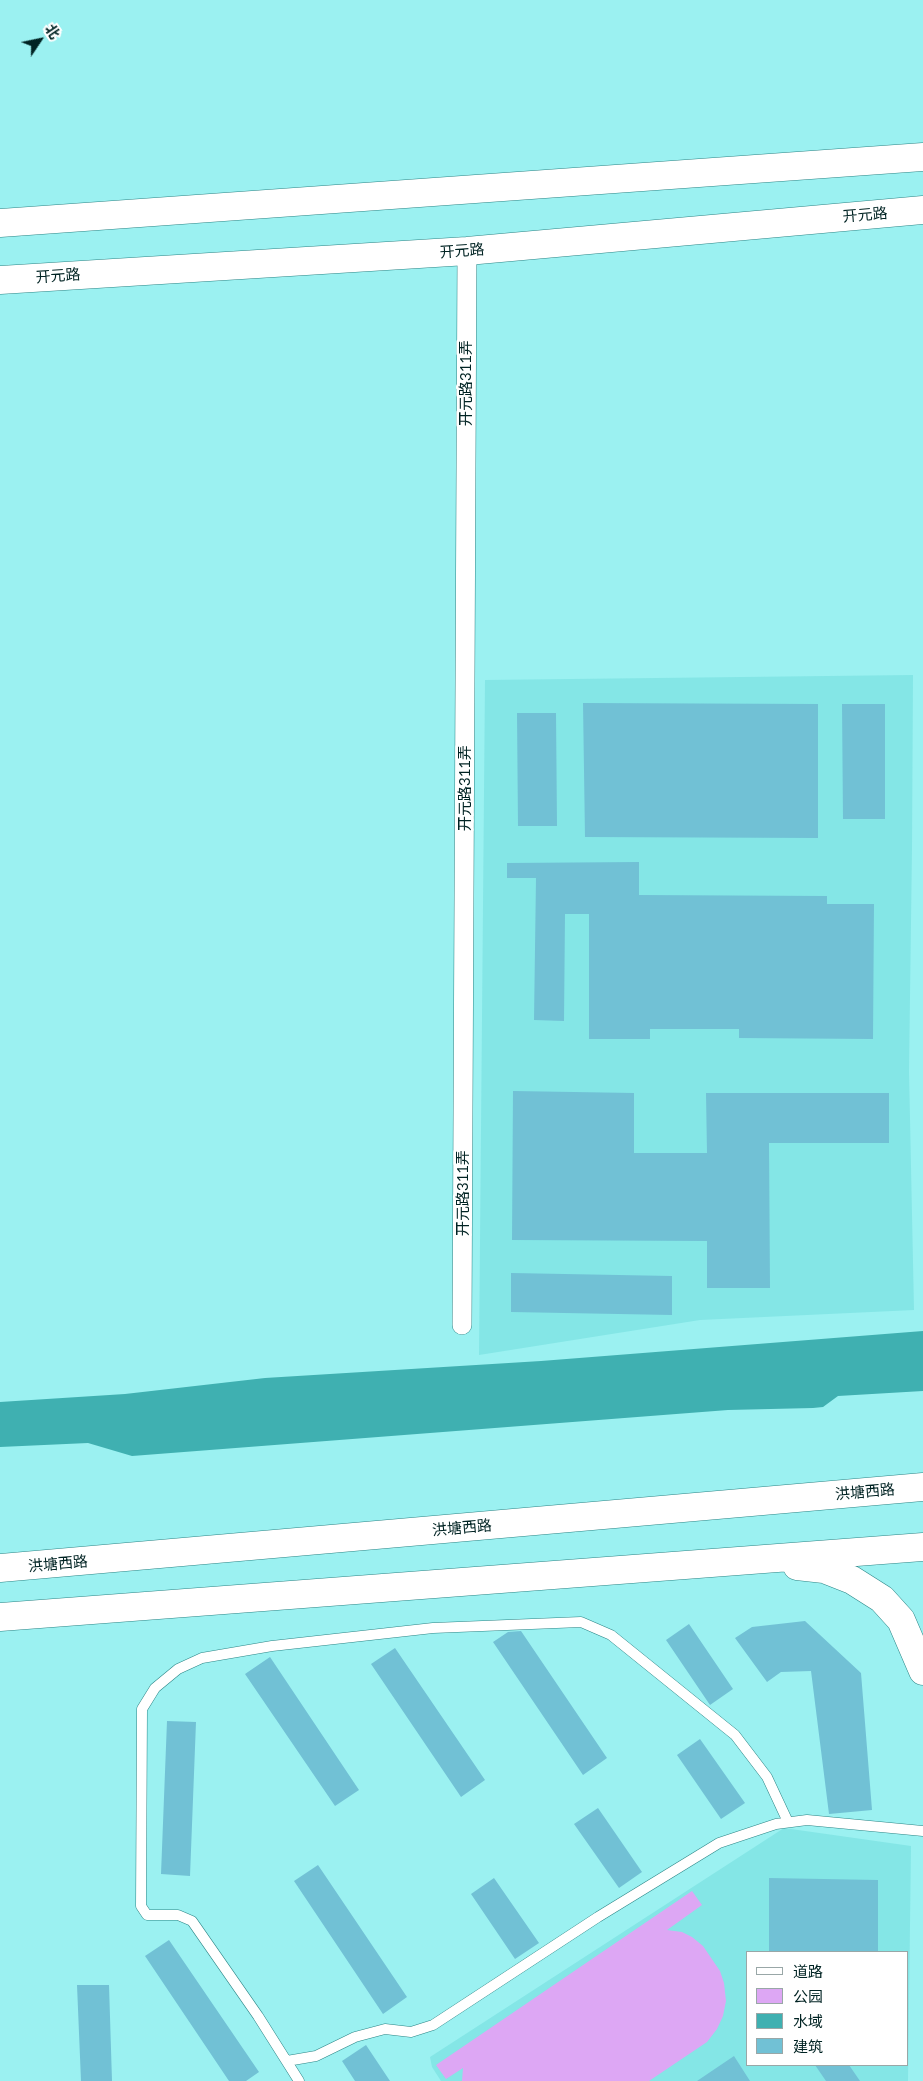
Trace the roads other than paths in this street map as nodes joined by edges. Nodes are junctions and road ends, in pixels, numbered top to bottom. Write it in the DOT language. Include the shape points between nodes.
graph roads {
  1 [pos="923,157"];
  2 [pos="923,210"];
  3 [pos="0,223"];
  4 [pos="467,251"];
  5 [pos="0,280"];
  6 [pos="462,1325"];
  7 [pos="923,1487"];
  8 [pos="923,1547"];
  9 [pos="743,1561"];
  10 [pos="0,1568"];
  11 [pos="0,1617"];
  12 [pos="923,1671"];
  13 [pos="788,1822"];
  14 [pos="923,1831"];
  15 [pos="287,2061"];
  16 [pos="298,2081"];
  1 -- 3 [label="main road"];
  2 -- 4 [label="main road, 开元路"];
  4 -- 5 [label="main road, 开元路"];
  4 -- 6 [label="street, 开元路311弄"];
  7 -- 10 [label="main road, 洪塘西路"];
  8 -- 9 [label="main road"];
  9 -- 11 [label="main road"];
  9 -- 12 [label="main road" via="824,1569 852,1580 882,1599 901,1620"];
  13 -- 14 [label="lane" via="807,1820"];
  13 -- 15 [label="lane" via="718,1843 433,2025 411,2032 385,2029 356,2037 316,2056"];
  13 -- 15 [label="lane" via="767,1778 735,1735 611,1635 582,1622 433,1628 272,1646 202,1658 178,1669 155,1688 142,1708 141,1906 147,1915 178,1915 192,1921"];
  15 -- 16 [label="lane"];
}
